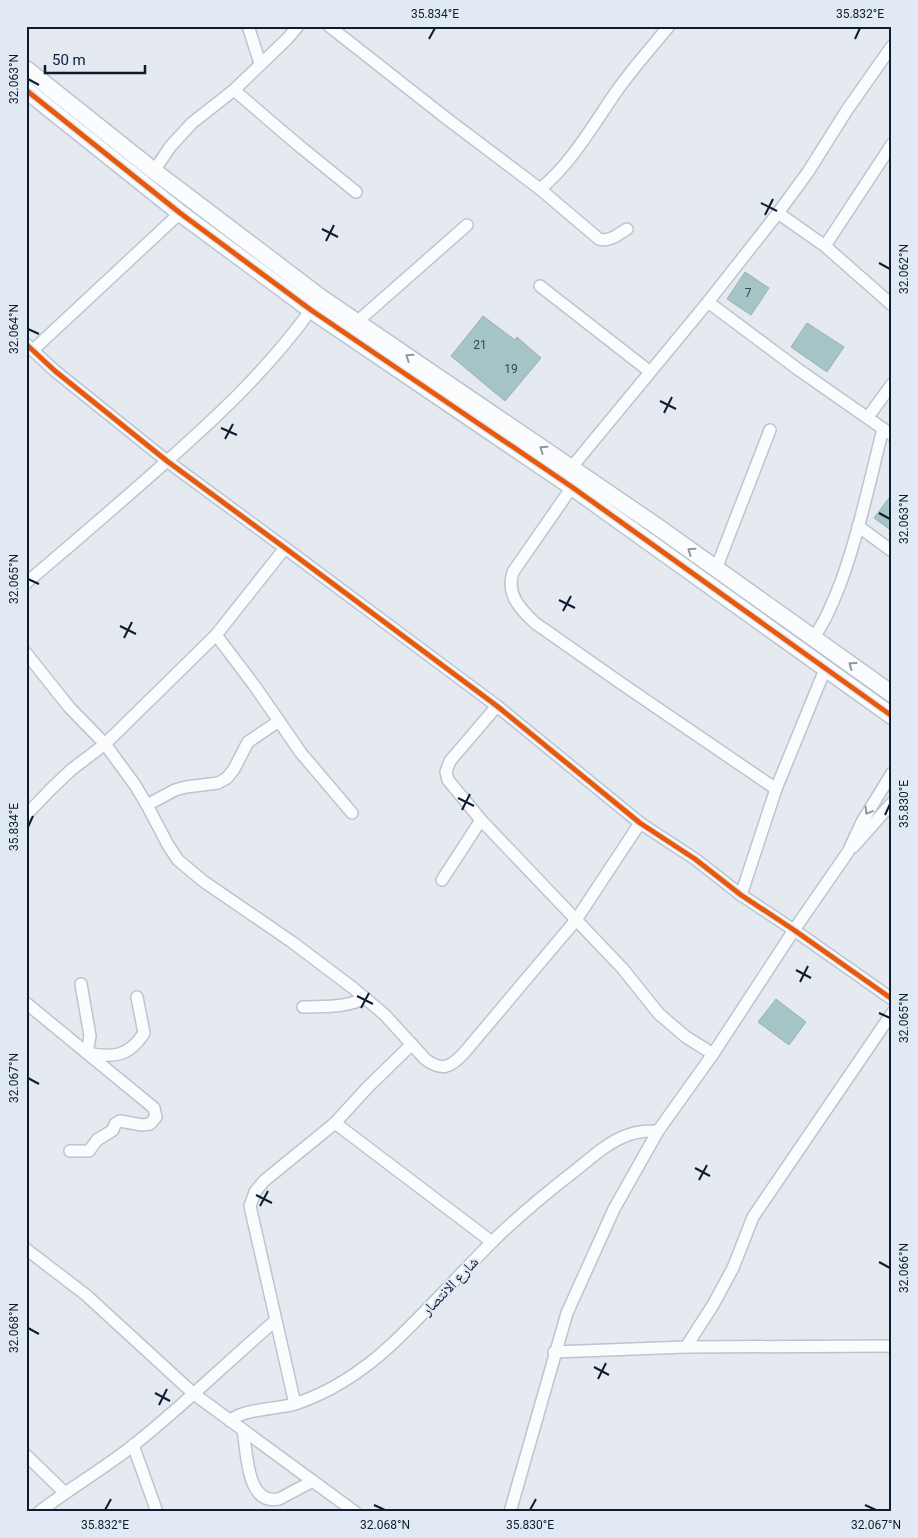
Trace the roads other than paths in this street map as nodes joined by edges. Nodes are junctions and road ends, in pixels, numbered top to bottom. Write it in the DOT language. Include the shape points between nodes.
graph roads {
  1 [pos="248,26"];
  2 [pos="298,26"];
  3 [pos="329,26"];
  4 [pos="669,26"];
  5 [pos="892,46"];
  6 [pos="260,63"];
  7 [pos="26,69"];
  8 [pos="26,90"];
  9 [pos="234,90"];
  10 [pos="892,144"];
  11 [pos="154,171"];
  12 [pos="540,189"];
  13 [pos="356,192"];
  14 [pos="180,213"];
  15 [pos="778,213"];
  16 [pos="467,225"];
  17 [pos="627,229"];
  18 [pos="825,246"];
  19 [pos="540,286"];
  20 [pos="708,302"];
  21 [pos="315,303"];
  22 [pos="892,305"];
  23 [pos="358,321"];
  24 [pos="30,347"];
  25 [pos="649,371"];
  26 [pos="892,384"];
  27 [pos="868,417"];
  28 [pos="770,430"];
  29 [pos="887,432"];
  30 [pos="167,462"];
  31 [pos="570,468"];
  32 [pos="572,487"];
  33 [pos="858,526"];
  34 [pos="286,548"];
  35 [pos="892,551"];
  36 [pos="716,569"];
  37 [pos="26,583"];
  38 [pos="216,635"];
  39 [pos="814,637"];
  40 [pos="26,653"];
  41 [pos="826,667"];
  42 [pos="892,694"];
  43 [pos="497,706"];
  44 [pos="892,716"];
  45 [pos="279,721"];
  46 [pos="104,744"];
  47 [pos="892,772"];
  48 [pos="776,789"];
  49 [pos="147,805"];
  50 [pos="891,805"];
  51 [pos="352,813"];
  52 [pos="26,815"];
  53 [pos="481,820"];
  54 [pos="640,823"];
  55 [pos="848,852"];
  56 [pos="442,880"];
  57 [pos="741,895"];
  58 [pos="576,920"];
  59 [pos="794,930"];
  60 [pos="80,984"];
  61 [pos="137,997"];
  62 [pos="365,998"];
  63 [pos="892,1000"];
  64 [pos="26,1003"];
  65 [pos="302,1007"];
  66 [pos="892,1012"];
  67 [pos="412,1044"];
  68 [pos="86,1053"];
  69 [pos="712,1054"];
  70 [pos="335,1123"];
  71 [pos="658,1131"];
  72 [pos="70,1151"];
  73 [pos="492,1242"];
  74 [pos="26,1249"];
  75 [pos="275,1321"];
  76 [pos="686,1346"];
  77 [pos="892,1346"];
  78 [pos="554,1352"];
  79 [pos="194,1394"];
  80 [pos="295,1404"];
  81 [pos="230,1421"];
  82 [pos="243,1430"];
  83 [pos="133,1446"];
  84 [pos="26,1455"];
  85 [pos="313,1481"];
  86 [pos="64,1492"];
  87 [pos="39,1512"];
  88 [pos="157,1512"];
  89 [pos="355,1512"];
  90 [pos="510,1512"];
  1 -- 6 [label="street"];
  2 -- 6 [label="street"];
  3 -- 12 [label="street"];
  4 -- 12 [label="street" via="628,76 557,174"];
  5 -- 15 [label="street"];
  6 -- 9 [label="street"];
  7 -- 11 [label="street"];
  8 -- 14 [label="street"];
  9 -- 11 [label="street" via="192,122"];
  9 -- 13 [label="street"];
  10 -- 18 [label="street"];
  11 -- 21 [label="street"];
  12 -- 17 [label="street" via="599,238 606,241"];
  14 -- 21 [label="street"];
  14 -- 24 [label="street"];
  15 -- 18 [label="street"];
  15 -- 20 [label="street"];
  16 -- 23 [label="street"];
  18 -- 22 [label="street"];
  19 -- 25 [label="street"];
  20 -- 25 [label="street"];
  20 -- 27 [label="street"];
  21 -- 23 [label="street"];
  21 -- 30 [label="street" via="255,378"];
  21 -- 32 [label="street"];
  31 -- 23 [label="street, one-way"];
  24 -- 30 [label="street"];
  25 -- 31 [label="street"];
  26 -- 27 [label="street"];
  27 -- 29 [label="street"];
  28 -- 36 [label="street"];
  29 -- 33 [label="street"];
  30 -- 34 [label="street"];
  30 -- 37 [label="street"];
  36 -- 31 [label="street, one-way"];
  32 -- 41 [label="street"];
  32 -- 48 [label="street" via="513,572 513,598 535,622"];
  33 -- 35 [label="street"];
  33 -- 39 [label="street" via="833,602"];
  34 -- 38 [label="street"];
  34 -- 43 [label="street"];
  36 -- 39 [label="street"];
  38 -- 45 [label="street"];
  38 -- 46 [label="street"];
  42 -- 39 [label="street, one-way"];
  40 -- 46 [label="street" via="69,708"];
  41 -- 44 [label="street"];
  41 -- 48 [label="street"];
  43 -- 53 [label="street" via="450,761 446,772 452,786"];
  43 -- 54 [label="street"];
  45 -- 49 [label="street" via="248,742 227,778 175,790"];
  45 -- 51 [label="street" via="301,753"];
  46 -- 49 [label="street"];
  46 -- 52 [label="street" via="71,770"];
  47 -- 55 [label="street, one-way"];
  48 -- 57 [label="street"];
  49 -- 62 [label="street" via="168,845 188,870 292,942"];
  50 -- 55 [label="street"];
  53 -- 56 [label="street"];
  53 -- 58 [label="street"];
  54 -- 57 [label="street"];
  54 -- 58 [label="street"];
  55 -- 59 [label="street"];
  57 -- 59 [label="street"];
  58 -- 67 [label="street" via="457,1061 449,1066 432,1065"];
  58 -- 69 [label="street" via="623,969 659,1014"];
  59 -- 63 [label="street"];
  59 -- 69 [label="street"];
  60 -- 68 [label="street" via="90,1036"];
  61 -- 68 [label="street" via="144,1033 137,1045 115,1055"];
  62 -- 65 [label="street" via="345,1006"];
  62 -- 67 [label="street" via="386,1015"];
  64 -- 68 [label="street"];
  66 -- 76 [label="street" via="753,1217 733,1268"];
  67 -- 70 [label="street"];
  68 -- 72 [label="street" via="154,1108 156,1117 150,1124 142,1126 120,1122 97,1140 89,1151"];
  69 -- 71 [label="street"];
  70 -- 73 [label="street"];
  70 -- 75 [label="street" via="264,1181 250,1206"];
  71 -- 73 [label="street, شارع الانتصار" via="626,1135 610,1144 523,1213"];
  71 -- 78 [label="street" via="607,1223 567,1313"];
  73 -- 80 [label="street, شارع الانتصار" via="384,1351 325,1392"];
  74 -- 79 [label="street" via="86,1295"];
  75 -- 79 [label="street"];
  75 -- 80 [label="street"];
  76 -- 77 [label="street"];
  76 -- 78 [label="street"];
  78 -- 90 [label="street"];
  79 -- 81 [label="street"];
  79 -- 83 [label="street"];
  80 -- 81 [label="street, شارع الانتصار" via="242,1413"];
  81 -- 82 [label="street"];
  82 -- 85 [label="street"];
  82 -- 85 [label="street" via="251,1479 260,1495 273,1500"];
  83 -- 86 [label="street"];
  83 -- 88 [label="street"];
  84 -- 86 [label="street"];
  85 -- 89 [label="street"];
  86 -- 87 [label="street"];
}
